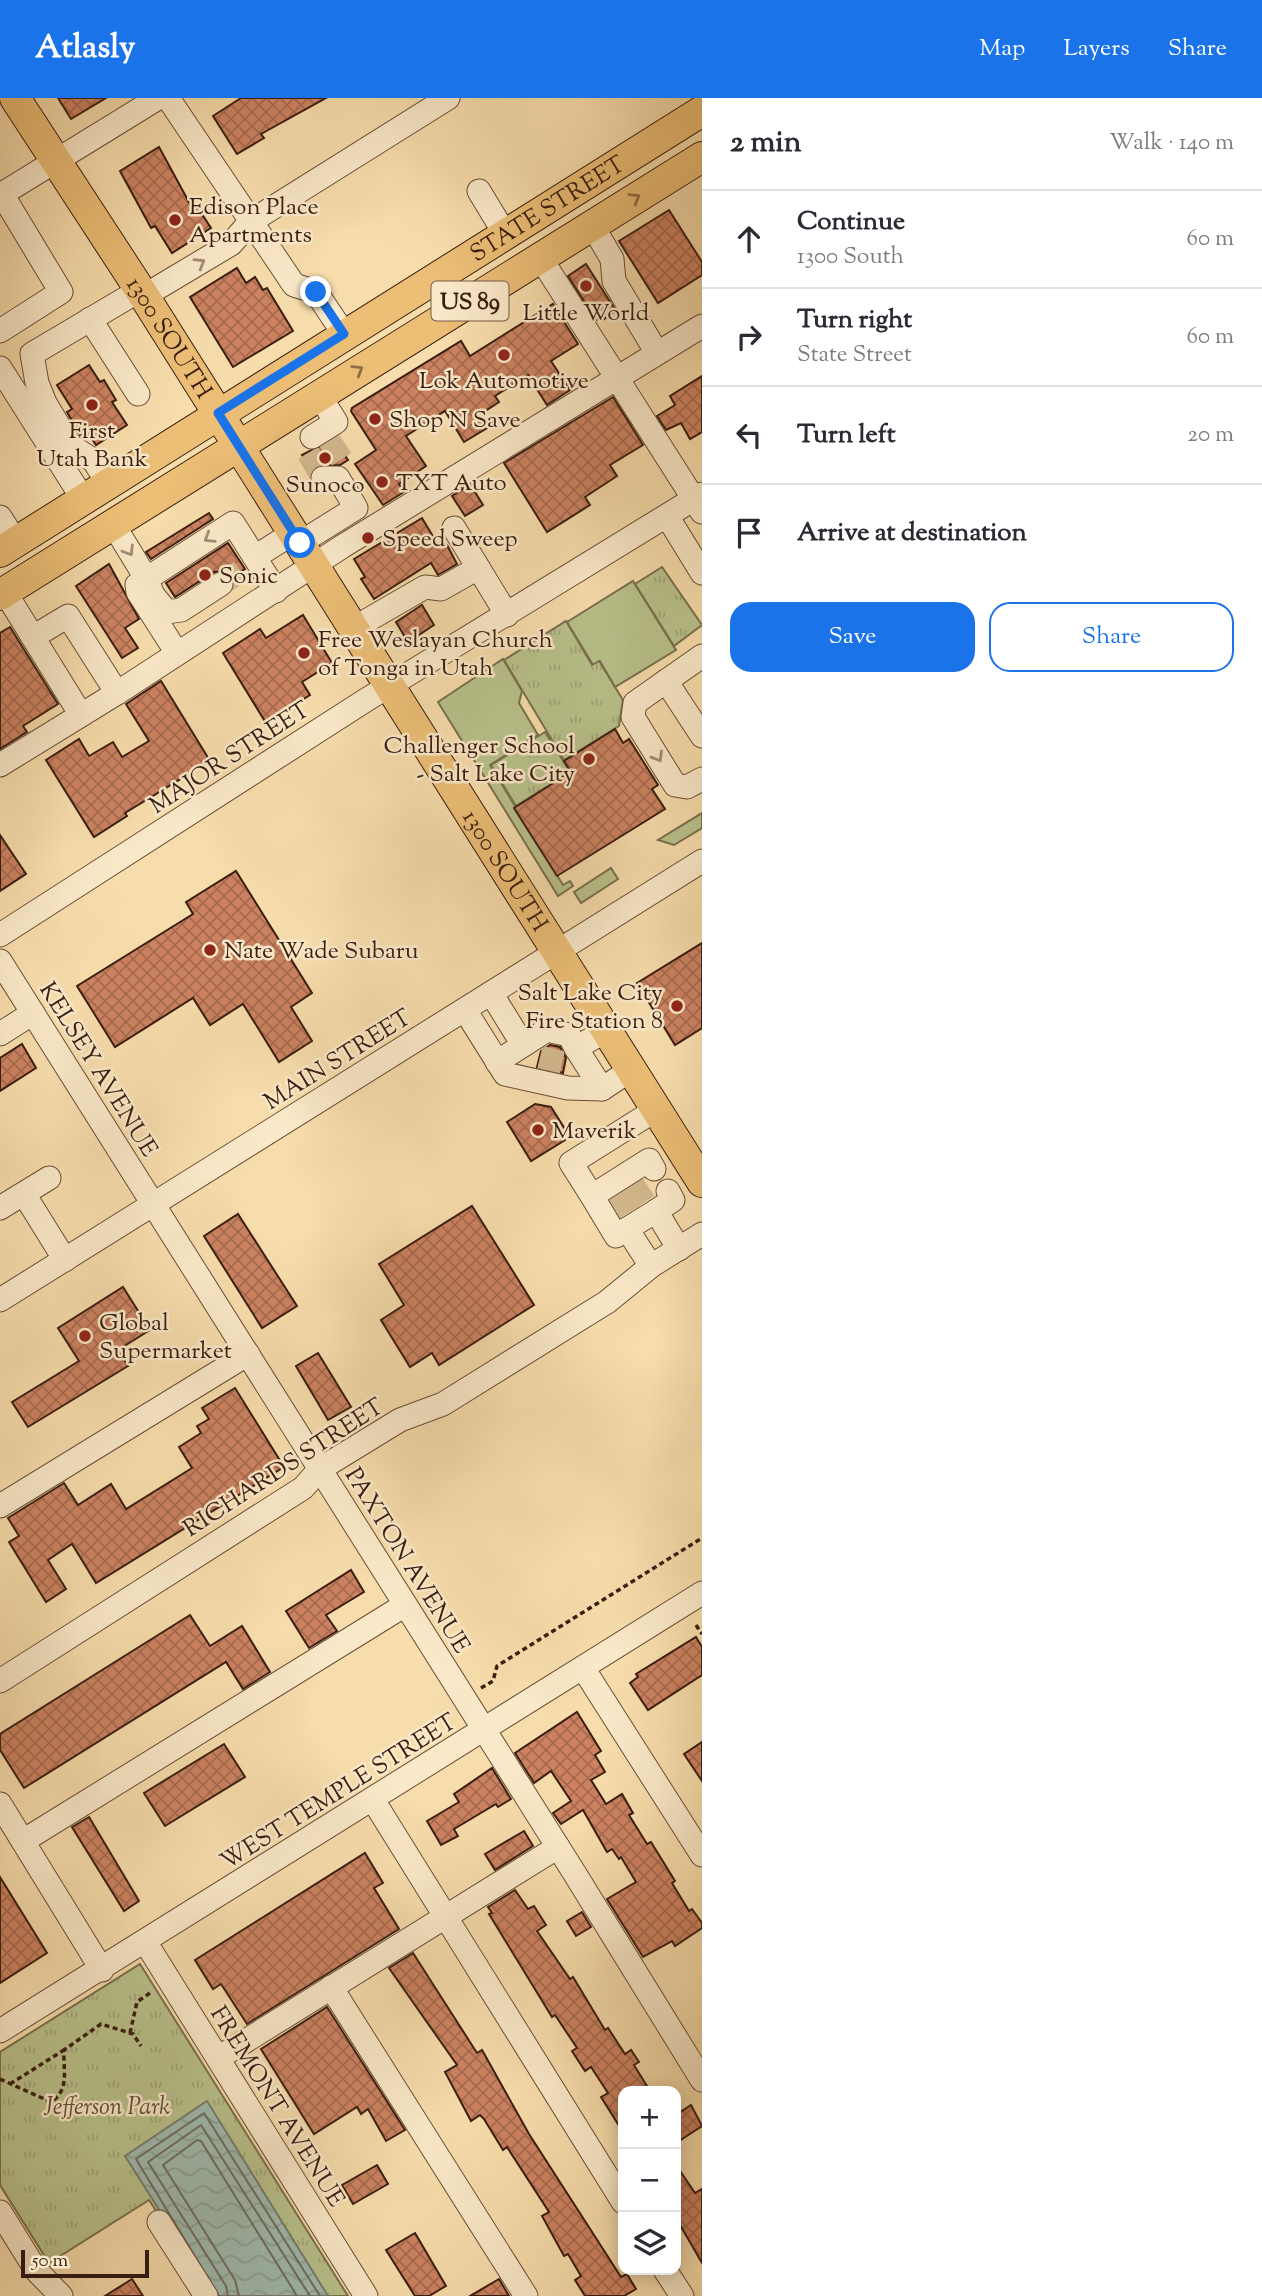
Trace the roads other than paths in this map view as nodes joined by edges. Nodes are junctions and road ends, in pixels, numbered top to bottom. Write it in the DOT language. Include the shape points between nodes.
graph roads {
  1 [pos="15,98"];
  2 [pos="159,98"];
  3 [pos="169,98"];
  4 [pos="448,98"];
  5 [pos="702,111"];
  6 [pos="702,157"];
  7 [pos="57,162"];
  8 [pos="479,191"];
  9 [pos="1,194"];
  10 [pos="250,222"];
  11 [pos="592,225"];
  12 [pos="505,234"];
  13 [pos="540,257"];
  14 [pos="142,293"];
  15 [pos="90,319"];
  16 [pos="702,326"];
  17 [pos="0,331"];
  18 [pos="344,334"];
  19 [pos="657,353"];
  20 [pos="0,368"];
  21 [pos="617,378"];
  22 [pos="138,394"];
  23 [pos="307,403"];
  24 [pos="218,413"];
  25 [pos="316,443"];
  26 [pos="238,445"];
  27 [pos="335,472"];
  28 [pos="108,483"];
  29 [pos="83,499"];
  30 [pos="699,502"];
  31 [pos="667,516"];
  32 [pos="113,524"];
  33 [pos="454,528"];
  34 [pos="5,537"];
  35 [pos="302,548"];
  36 [pos="252,562"];
  37 [pos="478,568"];
  38 [pos="702,573"];
  39 [pos="146,578"];
  40 [pos="221,584"];
  41 [pos="276,591"];
  42 [pos="2,594"];
  43 [pos="508,615"];
  44 [pos="354,628"];
  45 [pos="33,637"];
  46 [pos="177,653"];
  47 [pos="702,656"];
  48 [pos="666,681"];
  49 [pos="390,687"];
  50 [pos="117,694"];
  51 [pos="81,715"];
  52 [pos="702,736"];
  53 [pos="0,765"];
  54 [pos="702,779"];
  55 [pos="702,861"];
  56 [pos="0,935"];
  57 [pos="557,951"];
  58 [pos="0,961"];
  59 [pos="491,993"];
  60 [pos="465,1010"];
  61 [pos="33,1013"];
  62 [pos="607,1030"];
  63 [pos="0,1034"];
  64 [pos="519,1054"];
  65 [pos="571,1056"];
  66 [pos="632,1069"];
  67 [pos="602,1089"];
  68 [pos="657,1109"];
  69 [pos="49,1178"];
  70 [pos="702,1182"];
  71 [pos="24,1194"];
  72 [pos="153,1205"];
  73 [pos="0,1208"];
  74 [pos="643,1213"];
  75 [pos="702,1234"];
  76 [pos="679,1249"];
  77 [pos="65,1260"];
  78 [pos="651,1266"];
  79 [pos="0,1300"];
  80 [pos="248,1354"];
  81 [pos="320,1469"];
  82 [pos="0,1506"];
  83 [pos="702,1593"];
  84 [pos="405,1605"];
  85 [pos="583,1668"];
  86 [pos="0,1681"];
  87 [pos="484,1730"];
  88 [pos="373,1800"];
  89 [pos="0,1804"];
  90 [pos="23,1840"];
  91 [pos="558,1847"];
  92 [pos="702,1855"];
  93 [pos="445,1917"];
  94 [pos="146,1943"];
  95 [pos="102,1970"];
  96 [pos="331,1987"];
  97 [pos="0,2030"];
  98 [pos="218,2058"];
  99 [pos="702,2080"];
  100 [pos="618,2194"];
  101 [pos="1,2216"];
  102 [pos="159,2222"];
  103 [pos="36,2270"];
  104 [pos="668,2275"];
  105 [pos="39,2296"];
  106 [pos="61,2296"];
  107 [pos="206,2296"];
  108 [pos="366,2296"];
  109 [pos="526,2296"];
  110 [pos="682,2296"];
  1 -- 7 [label="main road, 1300 SOUTH"];
  2 -- 7 [label="street"];
  3 -- 10 [label="street"];
  4 -- 10 [label="street"];
  5 -- 12 [label="main road, STATE STREET / US 89"];
  11 -- 6 [label="main road, STATE STREET / US 89, one-way"];
  7 -- 9 [label="street"];
  7 -- 14 [label="main road, 1300 SOUTH"];
  8 -- 12 [label="street"];
  9 -- 17 [label="street" via="61,292"];
  14 -- 10 [label="street, one-way" via="231,244"];
  10 -- 18 [label="street" via="294,285 316,292"];
  11 -- 13 [label="main road, STATE STREET / US 89"];
  11 -- 19 [label="street" via="612,259 614,281"];
  12 -- 18 [label="main road, STATE STREET / US 89"];
  13 -- 21 [label="street"];
  23 -- 13 [label="main road, STATE STREET / US 89, one-way"];
  14 -- 15 [label="street"];
  14 -- 24 [label="main road, 1300 SOUTH"];
  15 -- 22 [label="street"];
  15 -- 28 [label="street" via="32,354 45,403 71,446 94,461"];
  16 -- 19 [label="street"];
  18 -- 24 [label="main road, STATE STREET / US 89"];
  19 -- 21 [label="street"];
  20 -- 29 [label="street"];
  21 -- 30 [label="street"];
  21 -- 35 [label="street"];
  23 -- 25 [label="street"];
  23 -- 26 [label="main road, STATE STREET / US 89"];
  24 -- 26 [label="main road, 1300 SOUTH"];
  24 -- 28 [label="main road, STATE STREET / US 89"];
  26 -- 32 [label="main road, STATE STREET / US 89"];
  26 -- 35 [label="main road, 1300 SOUTH"];
  27 -- 35 [label="street" via="356,508"];
  28 -- 29 [label="main road, STATE STREET / US 89"];
  29 -- 34 [label="main road, STATE STREET / US 89"];
  30 -- 31 [label="street, MAJOR STREET"];
  31 -- 38 [label="street"];
  31 -- 43 [label="street, MAJOR STREET"];
  32 -- 39 [label="street, one-way"];
  32 -- 42 [label="main road, STATE STREET / US 89"];
  33 -- 37 [label="street"];
  35 -- 36 [label="street"];
  35 -- 41 [label="street"];
  35 -- 44 [label="main road, 1300 SOUTH"];
  36 -- 39 [label="street, one-way" via="233,523"];
  36 -- 41 [label="street"];
  37 -- 43 [label="street"];
  37 -- 44 [label="street" via="441,589 425,587"];
  39 -- 40 [label="street" via="161,607 172,613"];
  39 -- 46 [label="street" via="137,585 138,592"];
  41 -- 46 [label="street"];
  42 -- 45 [label="street"];
  43 -- 49 [label="street, MAJOR STREET"];
  44 -- 49 [label="main road, 1300 SOUTH"];
  45 -- 50 [label="street" via="68,616"];
  45 -- 51 [label="street"];
  46 -- 50 [label="street"];
  47 -- 48 [label="street"];
  48 -- 52 [label="street"];
  48 -- 54 [label="street, one-way" via="635,703 633,717 675,785 687,788"];
  49 -- 56 [label="street, MAJOR STREET"];
  49 -- 57 [label="main road, 1300 SOUTH"];
  50 -- 51 [label="street"];
  51 -- 53 [label="street"];
  55 -- 57 [label="street, MAIN STREET"];
  57 -- 59 [label="street, MAIN STREET"];
  57 -- 62 [label="main road, 1300 SOUTH"];
  58 -- 61 [label="street, KELSEY AVENUE"];
  59 -- 60 [label="street, MAIN STREET"];
  59 -- 64 [label="street"];
  60 -- 64 [label="street"];
  60 -- 72 [label="street, MAIN STREET"];
  61 -- 63 [label="street"];
  61 -- 72 [label="street, KELSEY AVENUE"];
  62 -- 65 [label="street"];
  62 -- 66 [label="main road, 1300 SOUTH"];
  64 -- 65 [label="street" via="547,1030 569,1035"];
  64 -- 67 [label="street" via="505,1074 568,1088"];
  65 -- 67 [label="street" via="589,1069"];
  66 -- 67 [label="street"];
  66 -- 68 [label="main road, 1300 SOUTH"];
  68 -- 70 [label="main road, 1300 SOUTH"];
  68 -- 74 [label="street" via="571,1163 622,1183 616,1236"];
  69 -- 71 [label="street"];
  71 -- 73 [label="street"];
  71 -- 77 [label="street"];
  72 -- 77 [label="street, MAIN STREET"];
  72 -- 80 [label="street, PAXTON AVENUE"];
  74 -- 76 [label="street"];
  74 -- 78 [label="street"];
  75 -- 76 [label="street, RICHARDS STREET"];
  76 -- 78 [label="street, RICHARDS STREET"];
  77 -- 79 [label="street, MAIN STREET"];
  78 -- 81 [label="street, RICHARDS STREET" via="607,1302 443,1405 400,1420"];
  80 -- 81 [label="street, PAXTON AVENUE"];
  80 -- 82 [label="street"];
  81 -- 84 [label="street, PAXTON AVENUE"];
  81 -- 86 [label="street, RICHARDS STREET" via="303,1488"];
  83 -- 85 [label="street, WEST TEMPLE STREET"];
  84 -- 87 [label="street, PAXTON AVENUE"];
  84 -- 90 [label="street"];
  85 -- 87 [label="street, WEST TEMPLE STREET"];
  85 -- 92 [label="street"];
  87 -- 88 [label="street, WEST TEMPLE STREET"];
  87 -- 91 [label="street, PAXTON AVENUE"];
  88 -- 93 [label="street"];
  88 -- 94 [label="street, WEST TEMPLE STREET"];
  89 -- 90 [label="street"];
  90 -- 95 [label="street"];
  91 -- 93 [label="street"];
  91 -- 99 [label="street, PAXTON AVENUE"];
  93 -- 96 [label="street"];
  93 -- 100 [label="street"];
  94 -- 95 [label="street, WEST TEMPLE STREET"];
  94 -- 98 [label="street, FREMONT AVENUE"];
  95 -- 97 [label="street, WEST TEMPLE STREET"];
  96 -- 98 [label="street"];
  96 -- 109 [label="street"];
  98 -- 108 [label="street, FREMONT AVENUE"];
  101 -- 103 [label="street"];
  102 -- 107 [label="street"];
  103 -- 105 [label="street"];
  103 -- 106 [label="street"];
  104 -- 110 [label="street"];
}
